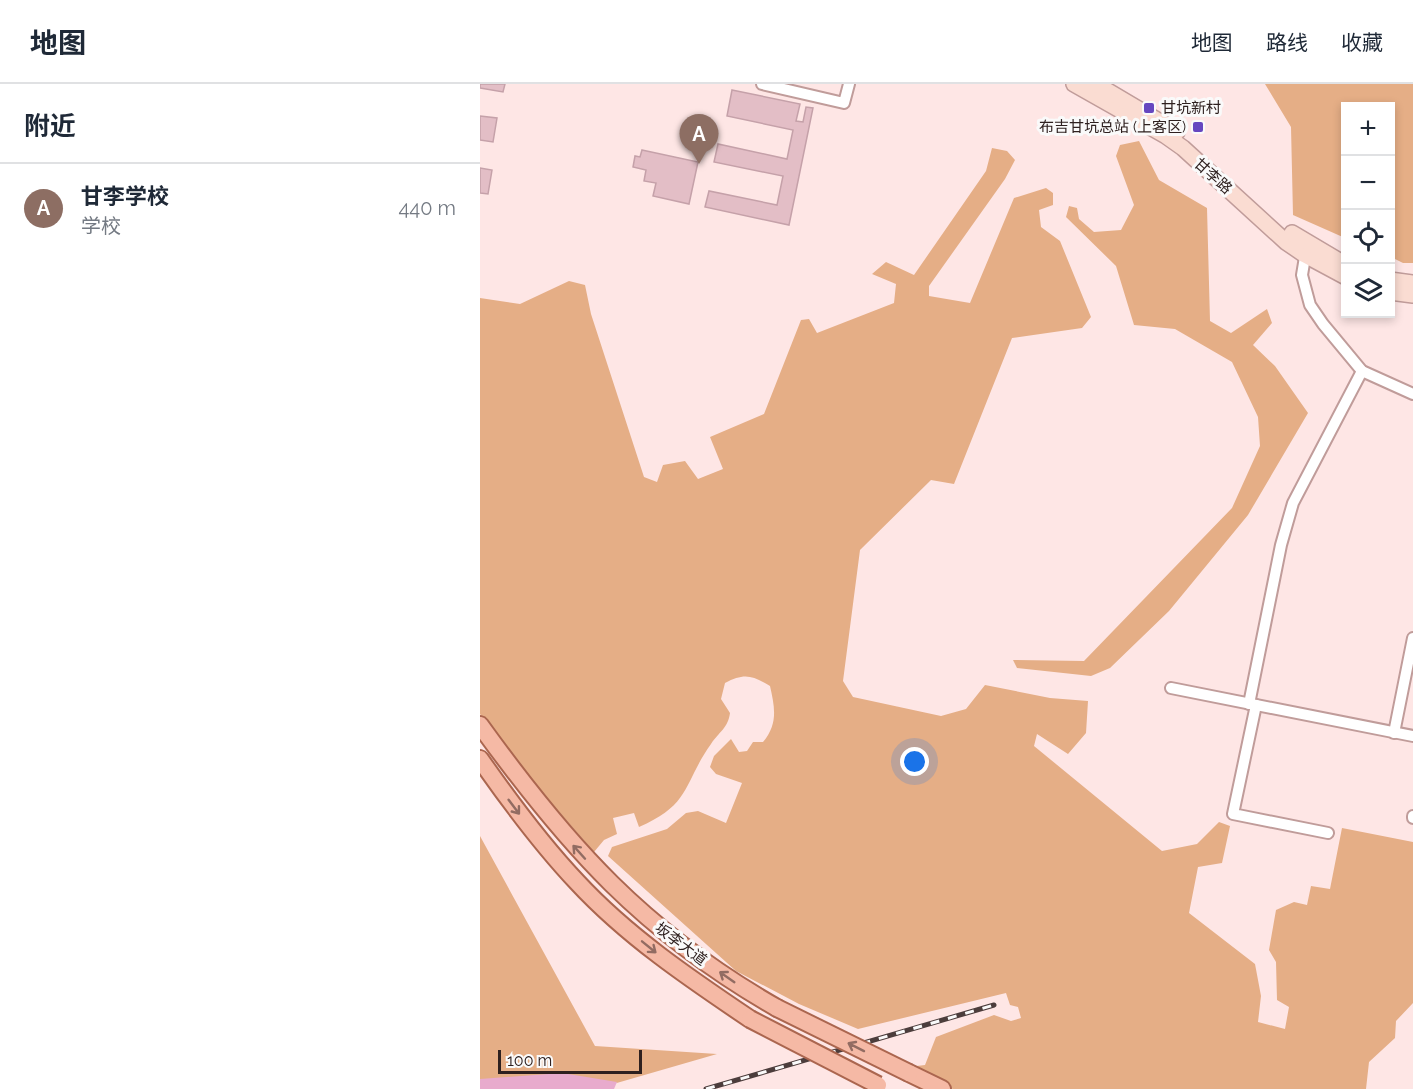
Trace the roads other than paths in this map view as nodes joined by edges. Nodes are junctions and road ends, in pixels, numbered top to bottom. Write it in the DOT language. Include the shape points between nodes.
graph roads {
  1 [pos="762,84"];
  2 [pos="849,84"];
  3 [pos="1074,84"];
  4 [pos="1096,84"];
  5 [pos="1307,250"];
  6 [pos="1343,264"];
  7 [pos="1341,274"];
  8 [pos="1395,281"];
  9 [pos="1413,283"];
  10 [pos="1395,293"];
  11 [pos="1413,295"];
  12 [pos="1362,371"];
  13 [pos="1413,394"];
  14 [pos="1413,638"];
  15 [pos="1171,688"];
  16 [pos="1252,704"];
  17 [pos="480,725"];
  18 [pos="1394,733"];
  19 [pos="1413,736"];
  20 [pos="480,759"];
  21 [pos="1328,833"];
  22 [pos="881,1087"];
  23 [pos="942,1089"];
  1 -- 2 [label="street" via="844,103"];
  3 -- 5 [label="main road, 甘李路" via="1183,148"];
  4 -- 5 [label="main road, 甘李路" via="1190,141"];
  5 -- 6 [label="main road, 甘李路"];
  5 -- 7 [label="main road, 甘李路"];
  5 -- 12 [label="street" via="1302,275 1310,305"];
  8 -- 9 [label="main road"];
  10 -- 11 [label="main road"];
  12 -- 13 [label="street"];
  12 -- 16 [label="street" via="1293,503 1281,545"];
  14 -- 18 [label="street"];
  15 -- 16 [label="street"];
  16 -- 18 [label="street"];
  16 -- 21 [label="street" via="1233,814"];
  23 -- 17 [label="main road, 坂李大道, one-way, bridge" via="777,1008 698,958 627,901 561,831"];
  18 -- 19 [label="street"];
  20 -- 22 [label="main road, 坂李大道, one-way, bridge" via="555,858 616,921 660,957 750,1019"];
}
